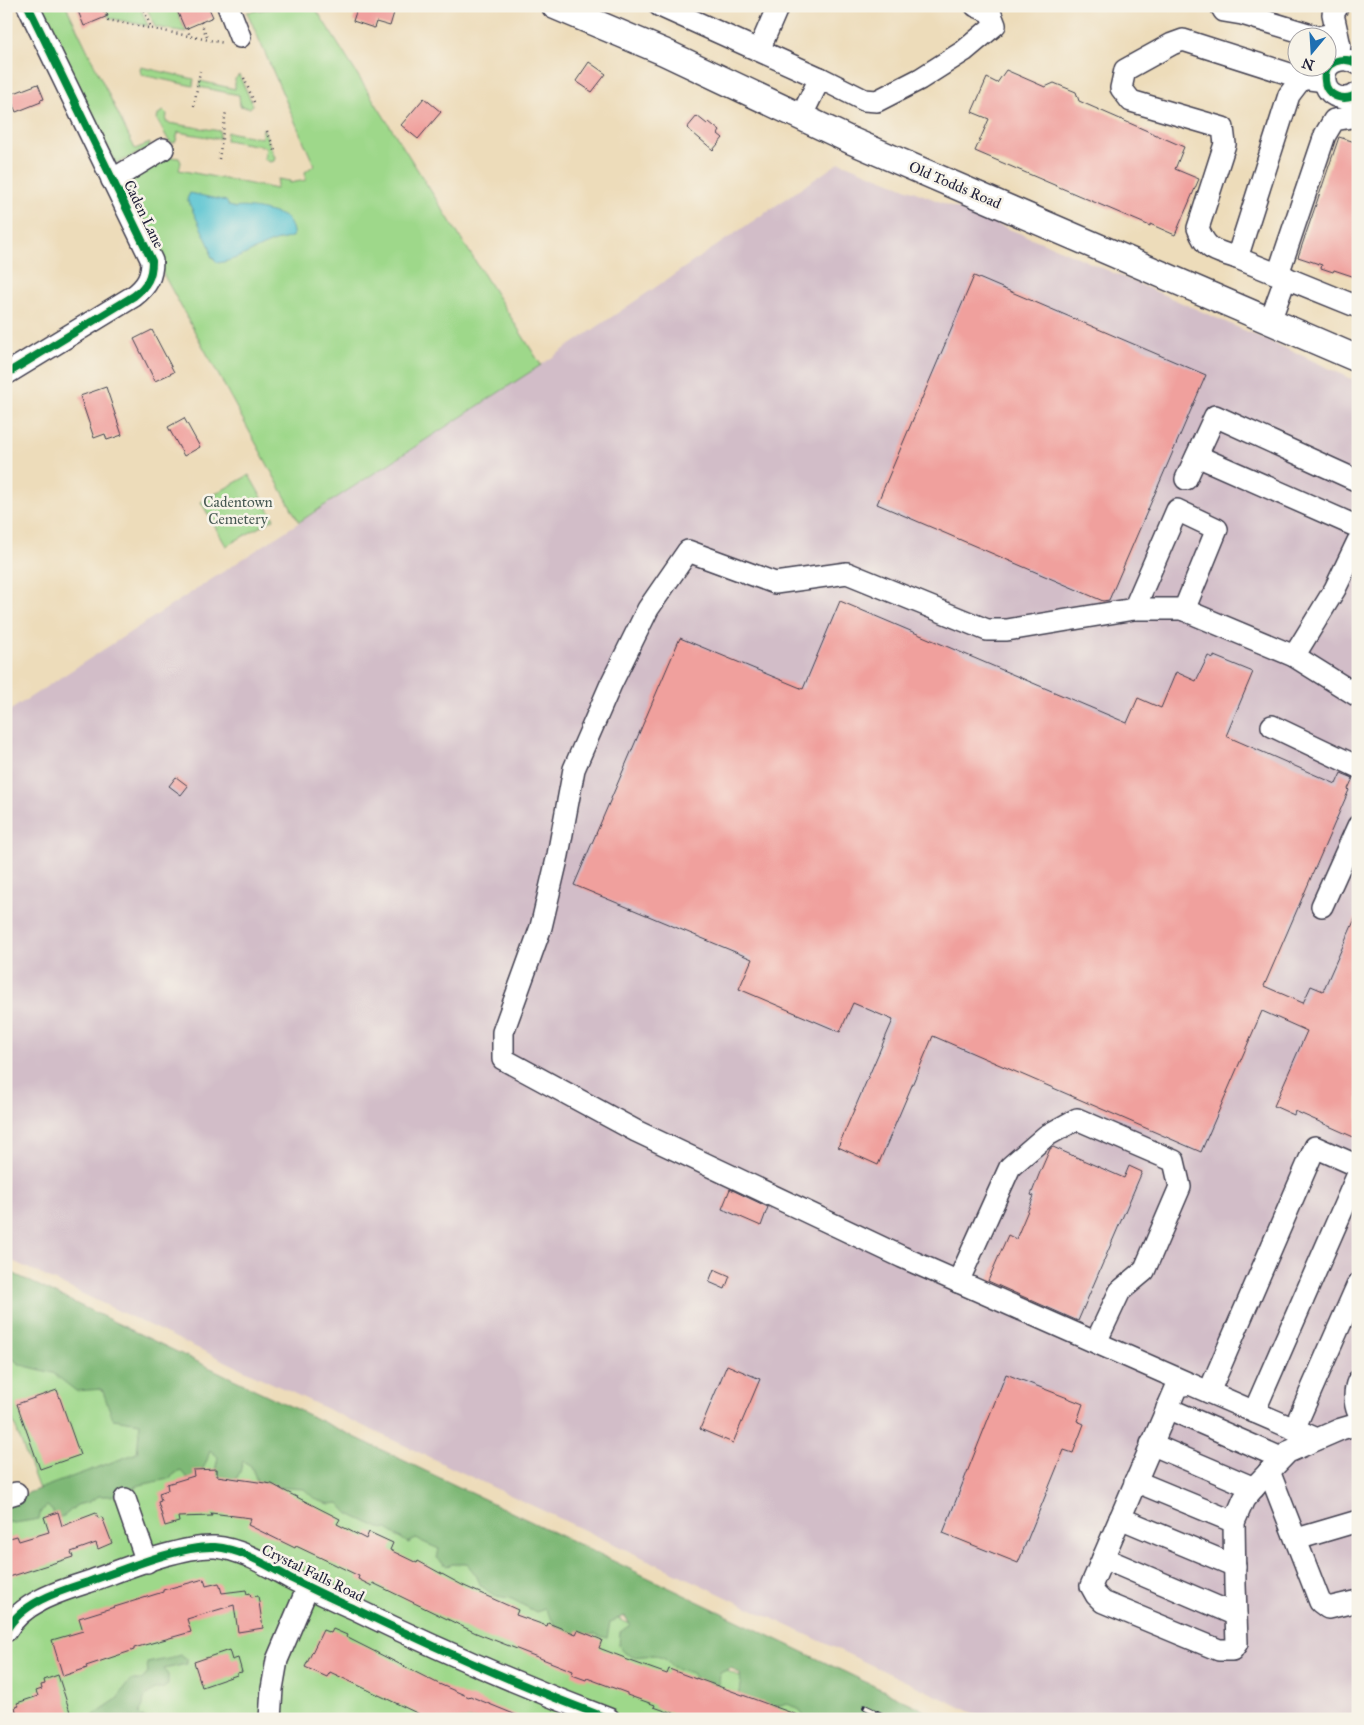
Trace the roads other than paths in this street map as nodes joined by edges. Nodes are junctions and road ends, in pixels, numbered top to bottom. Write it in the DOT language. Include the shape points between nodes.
graph roads {
  1 [pos="28,6"];
  2 [pos="228,6"];
  3 [pos="660,6"];
  4 [pos="778,6"];
  5 [pos="976,6"];
  6 [pos="1221,6"];
  7 [pos="1338,6"];
  8 [pos="561,7"];
  9 [pos="1337,33"];
  10 [pos="232,37"];
  11 [pos="1358,43"];
  12 [pos="758,50"];
  13 [pos="1350,61"];
  14 [pos="1286,73"];
  15 [pos="820,78"];
  16 [pos="1302,78"];
  17 [pos="1324,81"];
  18 [pos="1353,106"];
  19 [pos="801,117"];
  20 [pos="163,149"];
  21 [pos="112,180"];
  22 [pos="1237,258"];
  23 [pos="1282,275"];
  24 [pos="1358,307"];
  25 [pos="1270,321"];
  26 [pos="1358,359"];
  27 [pos="6,374"];
  28 [pos="1197,456"];
  29 [pos="1186,479"];
  30 [pos="1358,481"];
  31 [pos="1358,527"];
  32 [pos="1358,541"];
  33 [pos="1134,609"];
  34 [pos="1184,610"];
  35 [pos="1294,656"];
  36 [pos="1358,696"];
  37 [pos="1272,726"];
  38 [pos="1358,767"];
  39 [pos="1358,826"];
  40 [pos="1322,906"];
  41 [pos="1358,1166"];
  42 [pos="1358,1174"];
  43 [pos="958,1282"];
  44 [pos="1358,1284"];
  45 [pos="1096,1342"];
  46 [pos="1358,1381"];
  47 [pos="1199,1388"];
  48 [pos="1167,1408"];
  49 [pos="1254,1412"];
  50 [pos="1358,1412"];
  51 [pos="1358,1424"];
  52 [pos="1294,1430"];
  53 [pos="1316,1439"];
  54 [pos="1152,1444"];
  55 [pos="1275,1465"];
  56 [pos="1136,1481"];
  57 [pos="1254,1488"];
  58 [pos="125,1499"];
  59 [pos="1120,1518"];
  60 [pos="1358,1520"];
  61 [pos="1234,1522"];
  62 [pos="1297,1539"];
  63 [pos="1103,1558"];
  64 [pos="147,1562"];
  65 [pos="1235,1566"];
  66 [pos="308,1587"];
  67 [pos="1358,1600"];
  68 [pos="1236,1615"];
  69 [pos="6,1631"];
  70 [pos="270,1719"];
  71 [pos="609,1719"];
  1 -- 21 [label="street, Caden Lane"];
  2 -- 10 [label="street"];
  3 -- 12 [label="street"];
  4 -- 12 [label="street"];
  5 -- 15 [label="street" via="990,12 995,25 964,51 877,101 864,100"];
  6 -- 9 [label="street" via="1224,11 1318,37"];
  7 -- 9 [label="street" via="1333,14"];
  8 -- 19 [label="main road, Old Todds Road"];
  9 -- 13 [label="street"];
  11 -- 13 [label="street"];
  12 -- 15 [label="street"];
  13 -- 17 [label="street" via="1335,61 1325,73"];
  14 -- 22 [label="street" via="1183,40 1126,70 1121,88 1131,100 1224,128 1225,144 1198,228 1208,247"];
  15 -- 19 [label="street"];
  16 -- 17 [label="street"];
  16 -- 22 [label="street" via="1289,94"];
  17 -- 18 [label="street" via="1332,94"];
  18 -- 23 [label="street" via="1334,120 1325,135"];
  19 -- 25 [label="main road, Old Todds Road"];
  20 -- 21 [label="street"];
  21 -- 27 [label="street, Caden Lane" via="152,261 151,278 134,296"];
  22 -- 23 [label="street"];
  23 -- 24 [label="street"];
  23 -- 25 [label="street"];
  25 -- 26 [label="main road, Old Todds Road"];
  28 -- 29 [label="street"];
  28 -- 30 [label="street" via="1215,416"];
  28 -- 31 [label="street"];
  32 -- 35 [label="street" via="1335,589"];
  33 -- 34 [label="street"];
  33 -- 34 [label="street" via="1177,510 1217,529"];
  33 -- 43 [label="street" via="1007,630 987,630 847,573 775,583 688,551 648,609 574,769 541,928 503,1032 504,1060 636,1131"];
  34 -- 35 [label="street"];
  35 -- 36 [label="street"];
  37 -- 38 [label="street"];
  39 -- 40 [label="street"];
  41 -- 47 [label="street" via="1315,1147"];
  42 -- 49 [label="street"];
  43 -- 45 [label="street"];
  43 -- 45 [label="street" via="1010,1167 1046,1136 1077,1119 1165,1157 1174,1161 1180,1187 1144,1271 1120,1291"];
  44 -- 52 [label="street"];
  45 -- 47 [label="street"];
  46 -- 50 [label="street" via="1355,1406"];
  47 -- 48 [label="street" via="1177,1386"];
  47 -- 49 [label="street"];
  48 -- 54 [label="street"];
  48 -- 55 [label="street"];
  49 -- 52 [label="street"];
  51 -- 53 [label="street"];
  52 -- 53 [label="street"];
  53 -- 55 [label="street" via="1288,1452"];
  54 -- 56 [label="street"];
  54 -- 57 [label="street"];
  55 -- 57 [label="street"];
  55 -- 62 [label="street"];
  56 -- 59 [label="street"];
  56 -- 61 [label="street"];
  57 -- 61 [label="street" via="1244,1500"];
  58 -- 64 [label="street"];
  59 -- 63 [label="street"];
  59 -- 65 [label="street"];
  60 -- 62 [label="street"];
  61 -- 65 [label="street"];
  62 -- 67 [label="street" via="1320,1602 1328,1608"];
  63 -- 68 [label="street"];
  63 -- 68 [label="street" via="1091,1586 1103,1602 1219,1650 1232,1650 1238,1643"];
  64 -- 66 [label="street, Crystal Falls Road" via="189,1549 215,1547 250,1557"];
  64 -- 69 [label="street, Crystal Falls Road" via="52,1594 27,1609 10,1623"];
  65 -- 68 [label="street"];
  66 -- 70 [label="street" via="277,1660"];
  66 -- 71 [label="street, Crystal Falls Road" via="445,1652"];
}
